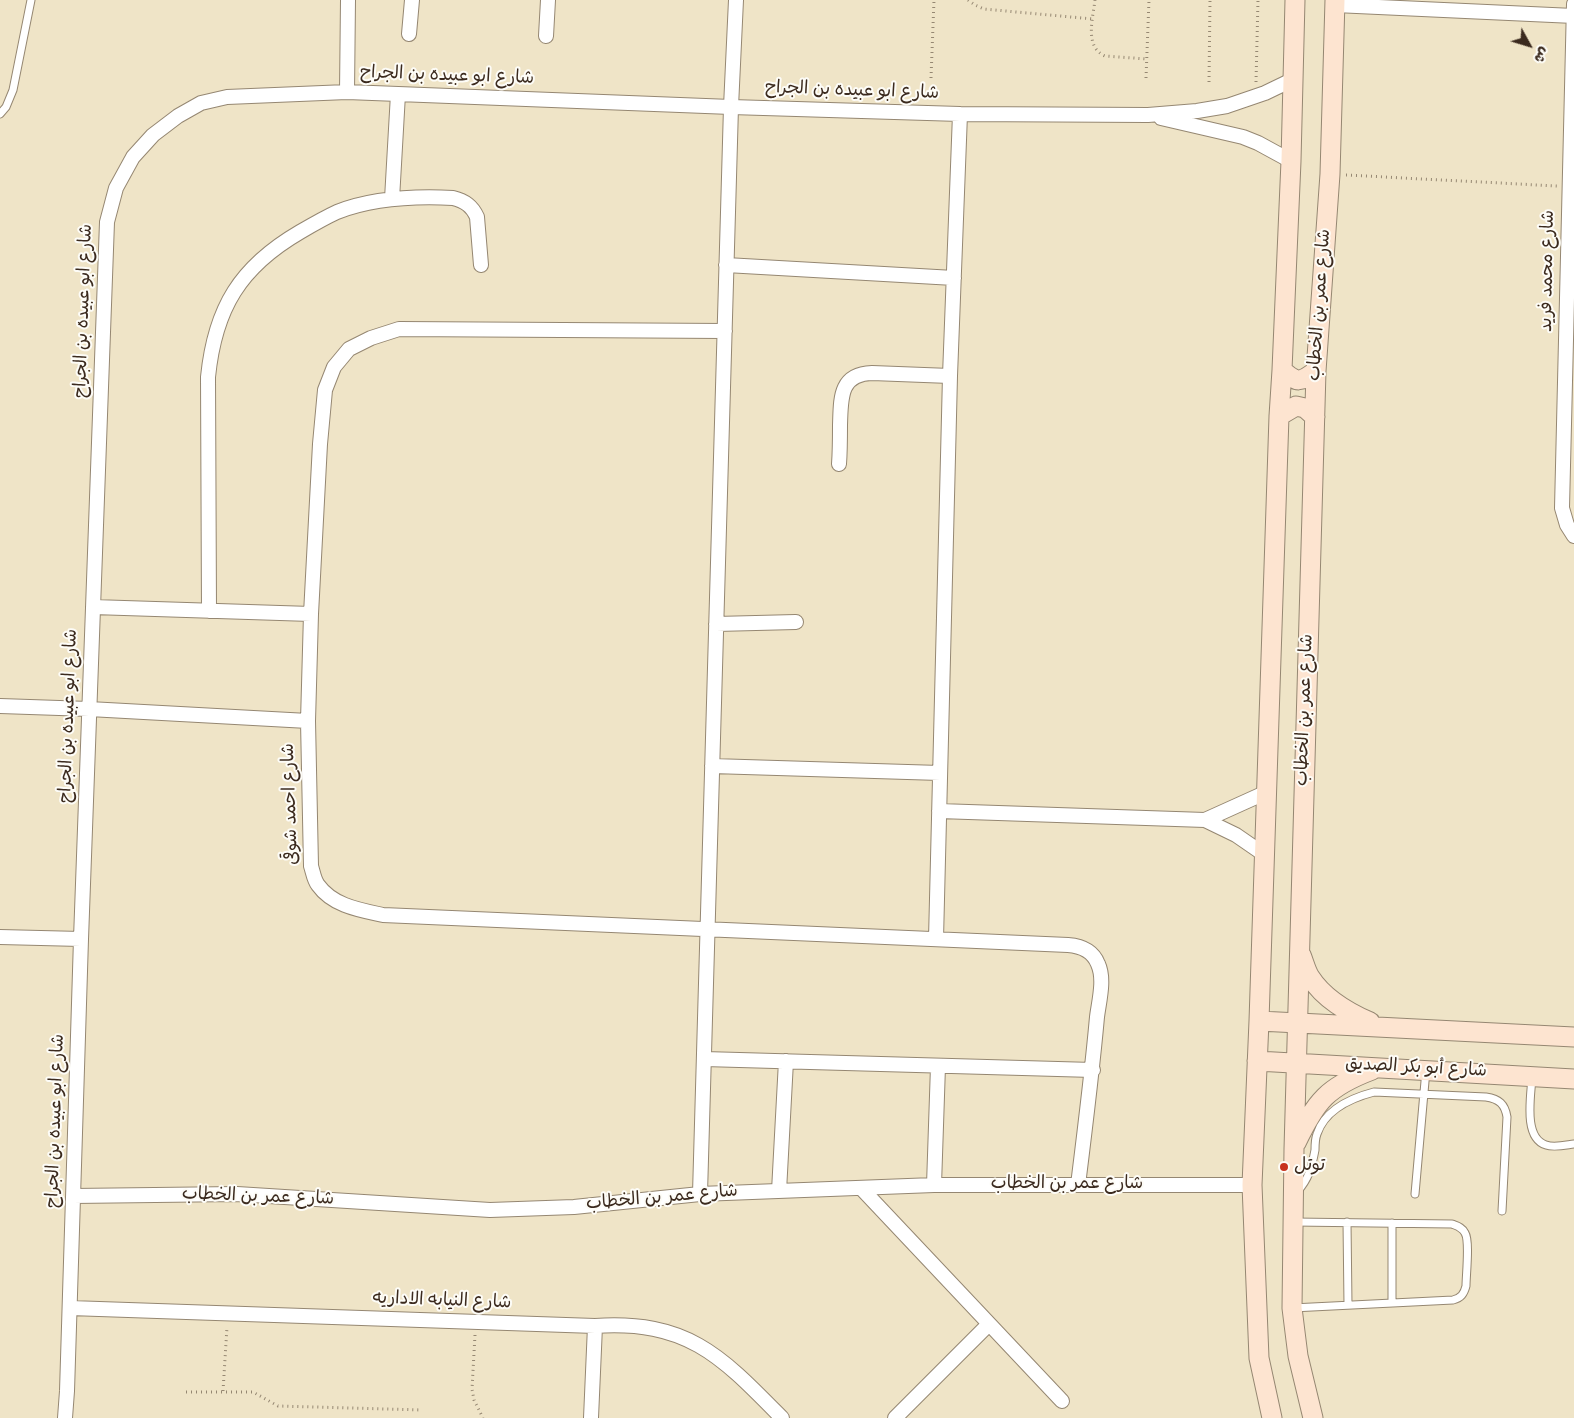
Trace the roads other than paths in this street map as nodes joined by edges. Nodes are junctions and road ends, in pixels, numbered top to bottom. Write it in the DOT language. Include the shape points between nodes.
graph roads {
  1 [pos="31,0"];
  2 [pos="348,0"];
  3 [pos="412,0"];
  4 [pos="548,0"];
  5 [pos="736,0"];
  6 [pos="1295,0"];
  7 [pos="1335,2"];
  8 [pos="1574,4"];
  9 [pos="1574,16"];
  10 [pos="409,34"];
  11 [pos="546,36"];
  12 [pos="1292,80"];
  13 [pos="1573,83"];
  14 [pos="347,92"];
  15 [pos="398,94"];
  16 [pos="731,107"];
  17 [pos="0,114"];
  18 [pos="960,114"];
  19 [pos="1148,115"];
  20 [pos="1291,161"];
  21 [pos="392,199"];
  22 [pos="726,264"];
  23 [pos="481,265"];
  24 [pos="954,278"];
  25 [pos="724,331"];
  26 [pos="1570,332"];
  27 [pos="1282,370"];
  28 [pos="1316,371"];
  29 [pos="950,376"];
  30 [pos="1279,416"];
  31 [pos="1316,417"];
  32 [pos="839,464"];
  33 [pos="1574,536"];
  34 [pos="93,607"];
  35 [pos="208,611"];
  36 [pos="311,614"];
  37 [pos="796,622"];
  38 [pos="716,624"];
  39 [pos="0,706"];
  40 [pos="89,709"];
  41 [pos="308,721"];
  42 [pos="712,766"];
  43 [pos="940,774"];
  44 [pos="1267,792"];
  45 [pos="939,811"];
  46 [pos="1205,820"];
  47 [pos="1265,855"];
  48 [pos="708,930"];
  49 [pos="0,937"];
  50 [pos="81,939"];
  51 [pos="936,939"];
  52 [pos="1299,950"];
  53 [pos="1259,1021"];
  54 [pos="1298,1023"];
  55 [pos="1378,1026"];
  56 [pos="1574,1037"];
  57 [pos="704,1059"];
  58 [pos="786,1061"];
  59 [pos="1258,1061"];
  60 [pos="1296,1062"];
  61 [pos="938,1066"];
  62 [pos="1379,1067"];
  63 [pos="1093,1070"];
  64 [pos="1426,1070"];
  65 [pos="1532,1076"];
  66 [pos="1574,1079"];
  67 [pos="1424,1094"];
  68 [pos="1574,1144"];
  69 [pos="1294,1149"];
  70 [pos="1078,1184"];
  71 [pos="1252,1184"];
  72 [pos="934,1185"];
  73 [pos="861,1188"];
  74 [pos="779,1191"];
  75 [pos="700,1194"];
  76 [pos="1415,1194"];
  77 [pos="73,1196"];
  78 [pos="1293,1196"];
  79 [pos="1502,1211"];
  80 [pos="1293,1222"];
  81 [pos="1347,1222"];
  82 [pos="1392,1223"];
  83 [pos="1392,1303"];
  84 [pos="1348,1305"];
  85 [pos="70,1308"];
  86 [pos="1292,1308"];
  87 [pos="989,1324"];
  88 [pos="595,1326"];
  89 [pos="1062,1401"];
  90 [pos="65,1418"];
  91 [pos="592,1418"];
  92 [pos="782,1418"];
  93 [pos="894,1418"];
  94 [pos="1272,1418"];
  95 [pos="1313,1418"];
  1 -- 17 [label="lane" via="13,90"];
  2 -- 14 [label="street"];
  3 -- 10 [label="street"];
  4 -- 11 [label="street"];
  5 -- 16 [label="street"];
  6 -- 12 [label="street, شارع عمر بن الخطاب"];
  7 -- 9 [label="street"];
  7 -- 28 [label="street, شارع عمر بن الخطاب" via="1330,174"];
  8 -- 9 [label="street, شارع محمد فريد"];
  9 -- 13 [label="street, شارع محمد فريد"];
  12 -- 19 [label="street, شارع ابو عبيده بن الجراح" via="1227,106"];
  12 -- 20 [label="street, شارع عمر بن الخطاب"];
  13 -- 26 [label="street, شارع محمد فريد"];
  14 -- 15 [label="street, شارع ابو عبيده بن الجراح"];
  14 -- 34 [label="street, شارع ابو عبيده بن الجراح" via="227,97 201,103 153,135 133,157 116,188 107,222"];
  15 -- 16 [label="street, شارع ابو عبيده بن الجراح"];
  15 -- 21 [label="street"];
  16 -- 18 [label="street, شارع ابو عبيده بن الجراح"];
  16 -- 22 [label="street"];
  18 -- 19 [label="street, شارع ابو عبيده بن الجراح"];
  18 -- 24 [label="street"];
  19 -- 20 [label="street, شارع ابو عبيده بن الجراح" via="1243,137"];
  20 -- 27 [label="street, شارع عمر بن الخطاب"];
  21 -- 23 [label="street" via="454,198 468,204 477,217"];
  21 -- 35 [label="street" via="337,212 270,251 240,281 222,315 210,355 208,377"];
  22 -- 24 [label="street"];
  22 -- 25 [label="street"];
  24 -- 29 [label="street"];
  25 -- 36 [label="street" via="399,329 349,349 334,367 325,390"];
  25 -- 38 [label="street"];
  26 -- 33 [label="street, شارع محمد فريد" via="1562,508"];
  27 -- 28 [label="street" via="1299,381"];
  27 -- 30 [label="street, شارع عمر بن الخطاب"];
  28 -- 31 [label="street, شارع عمر بن الخطاب"];
  29 -- 32 [label="street" via="865,373 852,379 846,384 841,397"];
  29 -- 43 [label="street"];
  30 -- 31 [label="street" via="1296,406 1305,408"];
  30 -- 44 [label="street, شارع عمر بن الخطاب"];
  31 -- 52 [label="street, شارع عمر بن الخطاب"];
  34 -- 35 [label="street"];
  34 -- 40 [label="street, شارع ابو عبيده بن الجراح"];
  35 -- 36 [label="street"];
  36 -- 41 [label="street"];
  37 -- 38 [label="street"];
  38 -- 42 [label="street"];
  39 -- 40 [label="street, شارع احمد شوقى"];
  40 -- 41 [label="street, شارع احمد شوقى"];
  40 -- 50 [label="street, شارع ابو عبيده بن الجراح"];
  41 -- 48 [label="street, شارع احمد شوقى" via="311,866 318,885 350,908 383,914"];
  42 -- 43 [label="street"];
  42 -- 48 [label="street"];
  43 -- 45 [label="street"];
  44 -- 46 [label="street"];
  44 -- 47 [label="street, شارع عمر بن الخطاب"];
  45 -- 46 [label="street"];
  45 -- 51 [label="street"];
  46 -- 47 [label="street" via="1236,835"];
  47 -- 53 [label="street, شارع عمر بن الخطاب"];
  48 -- 51 [label="street, شارع احمد شوقى"];
  48 -- 57 [label="street"];
  49 -- 50 [label="street"];
  50 -- 77 [label="street, شارع ابو عبيده بن الجراح"];
  51 -- 63 [label="street, شارع احمد شوقى" via="1076,945 1090,952 1101,973"];
  52 -- 54 [label="street, شارع عمر بن الخطاب"];
  52 -- 55 [label="street" via="1310,977 1329,999"];
  53 -- 54 [label="street"];
  53 -- 59 [label="street, شارع عمر بن الخطاب"];
  54 -- 55 [label="street"];
  54 -- 60 [label="street, شارع عمر بن الخطاب"];
  55 -- 56 [label="street"];
  57 -- 58 [label="street"];
  57 -- 75 [label="street"];
  58 -- 61 [label="street"];
  58 -- 74 [label="street"];
  59 -- 60 [label="street, شارع أبو بكر الصديق"];
  59 -- 71 [label="street, شارع عمر بن الخطاب"];
  60 -- 62 [label="street, شارع أبو بكر الصديق"];
  60 -- 69 [label="street, شارع عمر بن الخطاب"];
  61 -- 63 [label="street"];
  61 -- 72 [label="street"];
  62 -- 64 [label="street, شارع أبو بكر الصديق"];
  62 -- 69 [label="street" via="1348,1079 1328,1092 1309,1116"];
  63 -- 70 [label="street, شارع احمد شوقى"];
  64 -- 65 [label="street, شارع أبو بكر الصديق"];
  64 -- 67 [label="lane"];
  65 -- 66 [label="street, شارع أبو بكر الصديق"];
  65 -- 68 [label="lane" via="1530,1127 1534,1137 1545,1145"];
  67 -- 76 [label="lane"];
  67 -- 78 [label="lane" via="1374,1092 1356,1096 1340,1105 1317,1134 1311,1170"];
  67 -- 79 [label="lane" via="1486,1097 1501,1102 1506,1117"];
  69 -- 78 [label="street, شارع عمر بن الخطاب"];
  70 -- 71 [label="street, شارع عمر بن الخطاب"];
  70 -- 72 [label="street, شارع عمر بن الخطاب"];
  71 -- 94 [label="street, شارع عمر بن الخطاب" via="1259,1358"];
  72 -- 73 [label="street, شارع عمر بن الخطاب"];
  73 -- 74 [label="street, شارع عمر بن الخطاب"];
  73 -- 87 [label="street"];
  74 -- 75 [label="street, شارع عمر بن الخطاب"];
  75 -- 77 [label="street, شارع عمر بن الخطاب" via="574,1207 490,1210 237,1194"];
  77 -- 85 [label="street, شارع ابو عبيده بن الجراح"];
  78 -- 80 [label="street, شارع عمر بن الخطاب"];
  80 -- 81 [label="lane"];
  80 -- 86 [label="street, شارع عمر بن الخطاب"];
  81 -- 82 [label="lane"];
  81 -- 84 [label="lane"];
  82 -- 83 [label="lane"];
  82 -- 83 [label="lane" via="1452,1224 1466,1233 1467,1241 1466,1286 1459,1298"];
  83 -- 84 [label="lane"];
  84 -- 86 [label="lane"];
  85 -- 88 [label="street, شارع النيابه الاداريه"];
  85 -- 90 [label="street, شارع ابو عبيده بن الجراح"];
  86 -- 95 [label="street, شارع عمر بن الخطاب" via="1298,1356"];
  87 -- 89 [label="street"];
  87 -- 93 [label="street"];
  88 -- 91 [label="street"];
  88 -- 92 [label="street, شارع النيابه الاداريه" via="643,1326 689,1340 729,1366"];
}
